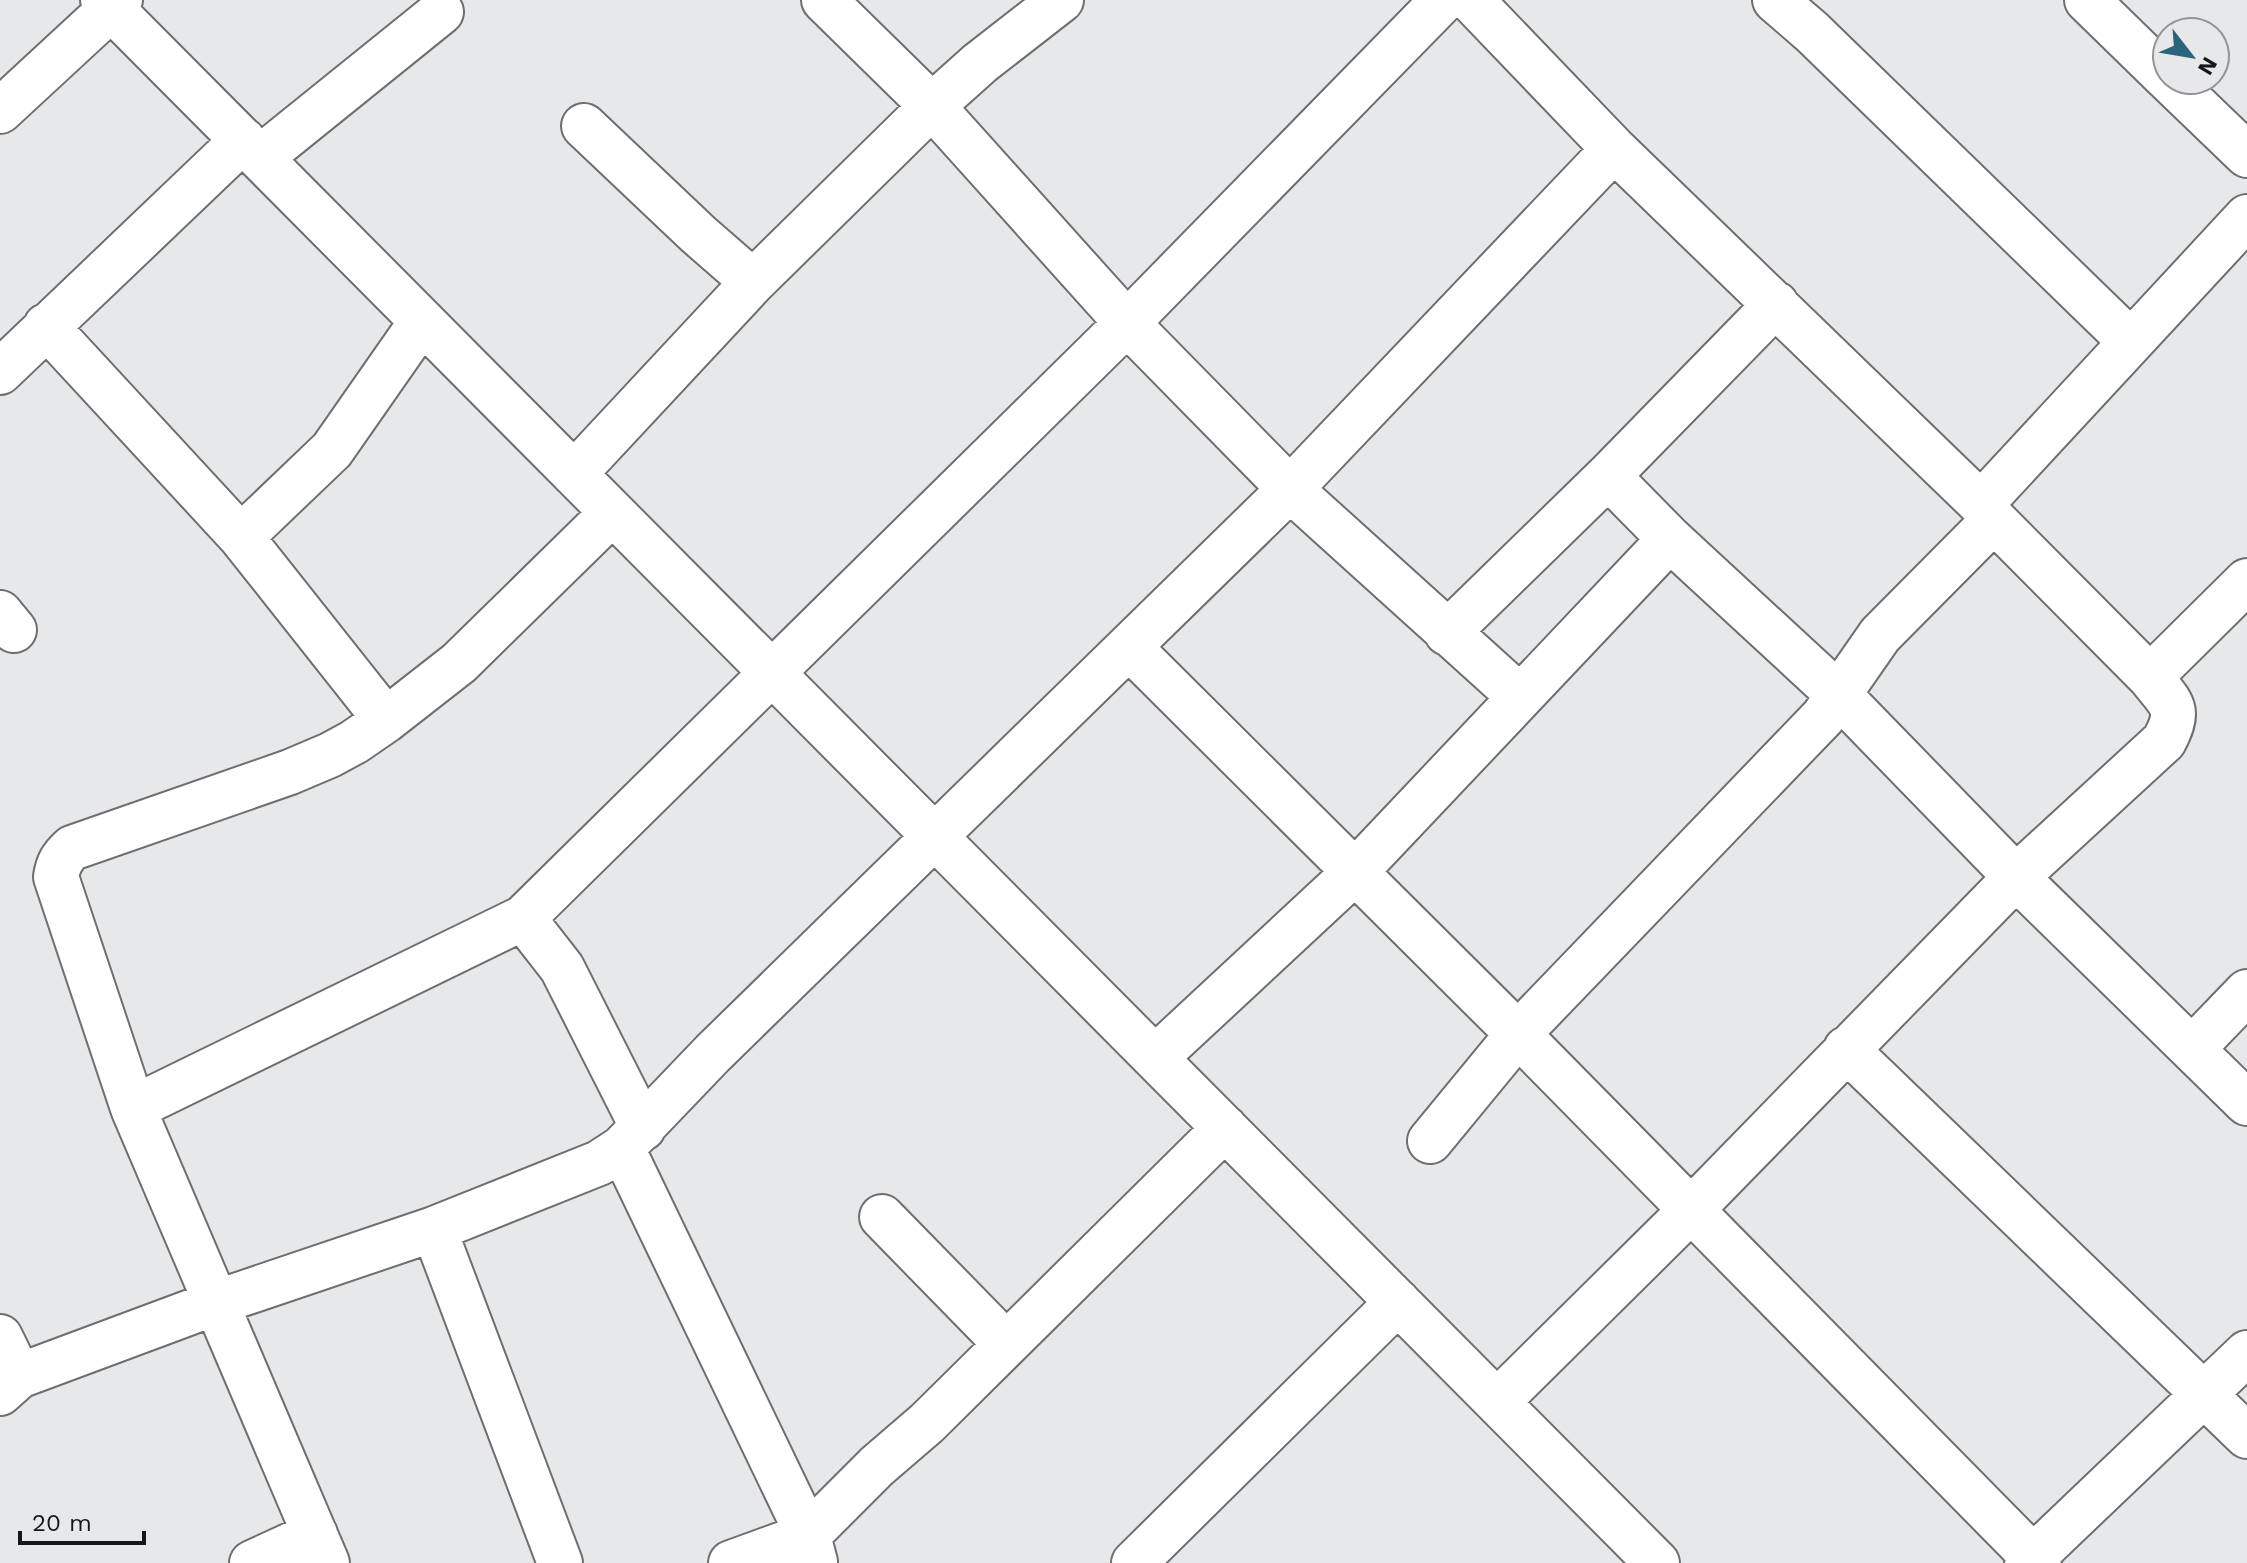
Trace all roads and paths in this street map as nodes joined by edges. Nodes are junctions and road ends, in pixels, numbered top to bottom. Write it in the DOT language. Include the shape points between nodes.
graph roads {
  1 [pos="824,0"];
  2 [pos="1061,0"];
  3 [pos="1443,0"];
  4 [pos="1471,0"];
  5 [pos="1775,0"];
  6 [pos="2091,1"];
  7 [pos="111,3"];
  8 [pos="441,12"];
  9 [pos="2151,62"];
  10 [pos="2186,96"];
  11 [pos="932,106"];
  12 [pos="0,111"];
  13 [pos="584,126"];
  14 [pos="251,149"];
  15 [pos="1614,149"];
  16 [pos="2247,155"];
  17 [pos="2247,217"];
  18 [pos="753,282"];
  19 [pos="1776,304"];
  20 [pos="422,321"];
  21 [pos="1127,323"];
  22 [pos="46,326"];
  23 [pos="2130,341"];
  24 [pos="0,372"];
  25 [pos="574,474"];
  26 [pos="1608,476"];
  27 [pos="1290,489"];
  28 [pos="1988,512"];
  29 [pos="612,513"];
  30 [pos="241,537"];
  31 [pos="1670,539"];
  32 [pos="2247,581"];
  33 [pos="1447,633"];
  34 [pos="1130,648"];
  35 [pos="771,672"];
  36 [pos="2150,677"];
  37 [pos="1840,696"];
  38 [pos="1520,697"];
  39 [pos="386,720"];
  40 [pos="935,836"];
  41 [pos="1355,872"];
  42 [pos="2016,877"];
  43 [pos="523,918"];
  44 [pos="2247,992"];
  45 [pos="1518,1034"];
  46 [pos="2193,1048"];
  47 [pos="1846,1049"];
  48 [pos="1155,1058"];
  49 [pos="2247,1103"];
  50 [pos="133,1108"];
  51 [pos="1225,1128"];
  52 [pos="632,1138"];
  53 [pos="1430,1141"];
  54 [pos="1690,1211"];
  55 [pos="882,1217"];
  56 [pos="434,1229"];
  57 [pos="1398,1302"];
  58 [pos="215,1303"];
  59 [pos="0,1337"];
  60 [pos="1006,1344"];
  61 [pos="2247,1353"];
  62 [pos="10,1385"];
  63 [pos="2206,1394"];
  64 [pos="1497,1402"];
  65 [pos="2247,1436"];
  66 [pos="321,1548"];
  67 [pos="812,1549"];
  68 [pos="2033,1561"];
  69 [pos="252,1563"];
  70 [pos="560,1563"];
  71 [pos="731,1563"];
  72 [pos="1134,1563"];
  73 [pos="1657,1563"];
  1 -- 11 [label="street"];
  2 -- 11 [label="street"];
  3 -- 21 [label="street"];
  4 -- 15 [label="street"];
  5 -- 23 [label="street"];
  6 -- 9 [label="street"];
  7 -- 12 [label="street"];
  7 -- 14 [label="street"];
  8 -- 14 [label="street"];
  10 -- 16 [label="street"];
  11 -- 18 [label="street"];
  11 -- 21 [label="street"];
  13 -- 18 [label="street"];
  14 -- 20 [label="street"];
  14 -- 22 [label="street"];
  15 -- 19 [label="street"];
  15 -- 27 [label="street"];
  17 -- 23 [label="street"];
  18 -- 25 [label="street"];
  19 -- 26 [label="street"];
  19 -- 28 [label="street"];
  20 -- 25 [label="street"];
  20 -- 30 [label="street" via="332,450"];
  21 -- 27 [label="street"];
  21 -- 35 [label="street"];
  22 -- 24 [label="street"];
  22 -- 30 [label="street"];
  23 -- 28 [label="street"];
  25 -- 29 [label="street"];
  26 -- 31 [label="street"];
  26 -- 33 [label="street"];
  27 -- 33 [label="street"];
  27 -- 34 [label="street"];
  28 -- 36 [label="street"];
  28 -- 37 [label="street" via="1880,635"];
  29 -- 35 [label="street"];
  29 -- 39 [label="street" via="459,663"];
  30 -- 39 [label="street"];
  31 -- 37 [label="street"];
  31 -- 38 [label="street"];
  32 -- 36 [label="street"];
  33 -- 38 [label="street"];
  34 -- 40 [label="street"];
  34 -- 41 [label="street"];
  35 -- 40 [label="street"];
  35 -- 43 [label="street"];
  36 -- 42 [label="street" via="2172,705 2174,723 2164,741"];
  37 -- 42 [label="street"];
  37 -- 45 [label="street" via="1778,767"];
  38 -- 41 [label="street"];
  39 -- 50 [label="street" via="330,755 72,848 60,860 56,877"];
  40 -- 48 [label="street"];
  40 -- 52 [label="street"];
  41 -- 45 [label="street"];
  41 -- 48 [label="street"];
  42 -- 46 [label="street"];
  42 -- 47 [label="street"];
  43 -- 50 [label="street"];
  43 -- 52 [label="street" via="562,968"];
  44 -- 46 [label="street"];
  45 -- 53 [label="street"];
  45 -- 54 [label="street"];
  46 -- 49 [label="street"];
  47 -- 54 [label="street"];
  47 -- 63 [label="street"];
  48 -- 51 [label="street"];
  50 -- 58 [label="street"];
  51 -- 57 [label="street"];
  51 -- 60 [label="street"];
  52 -- 56 [label="street" via="599,1163"];
  52 -- 67 [label="street"];
  54 -- 64 [label="street"];
  54 -- 68 [label="street"];
  55 -- 60 [label="street"];
  56 -- 58 [label="street"];
  56 -- 70 [label="street"];
  57 -- 64 [label="street"];
  57 -- 72 [label="street"];
  58 -- 62 [label="street"];
  58 -- 66 [label="street"];
  59 -- 62 [label="street"];
  60 -- 67 [label="street" via="877,1466"];
  61 -- 63 [label="street"];
  63 -- 65 [label="street"];
  63 -- 68 [label="street"];
  64 -- 73 [label="street"];
  66 -- 69 [label="street"];
  67 -- 71 [label="street"];
}
